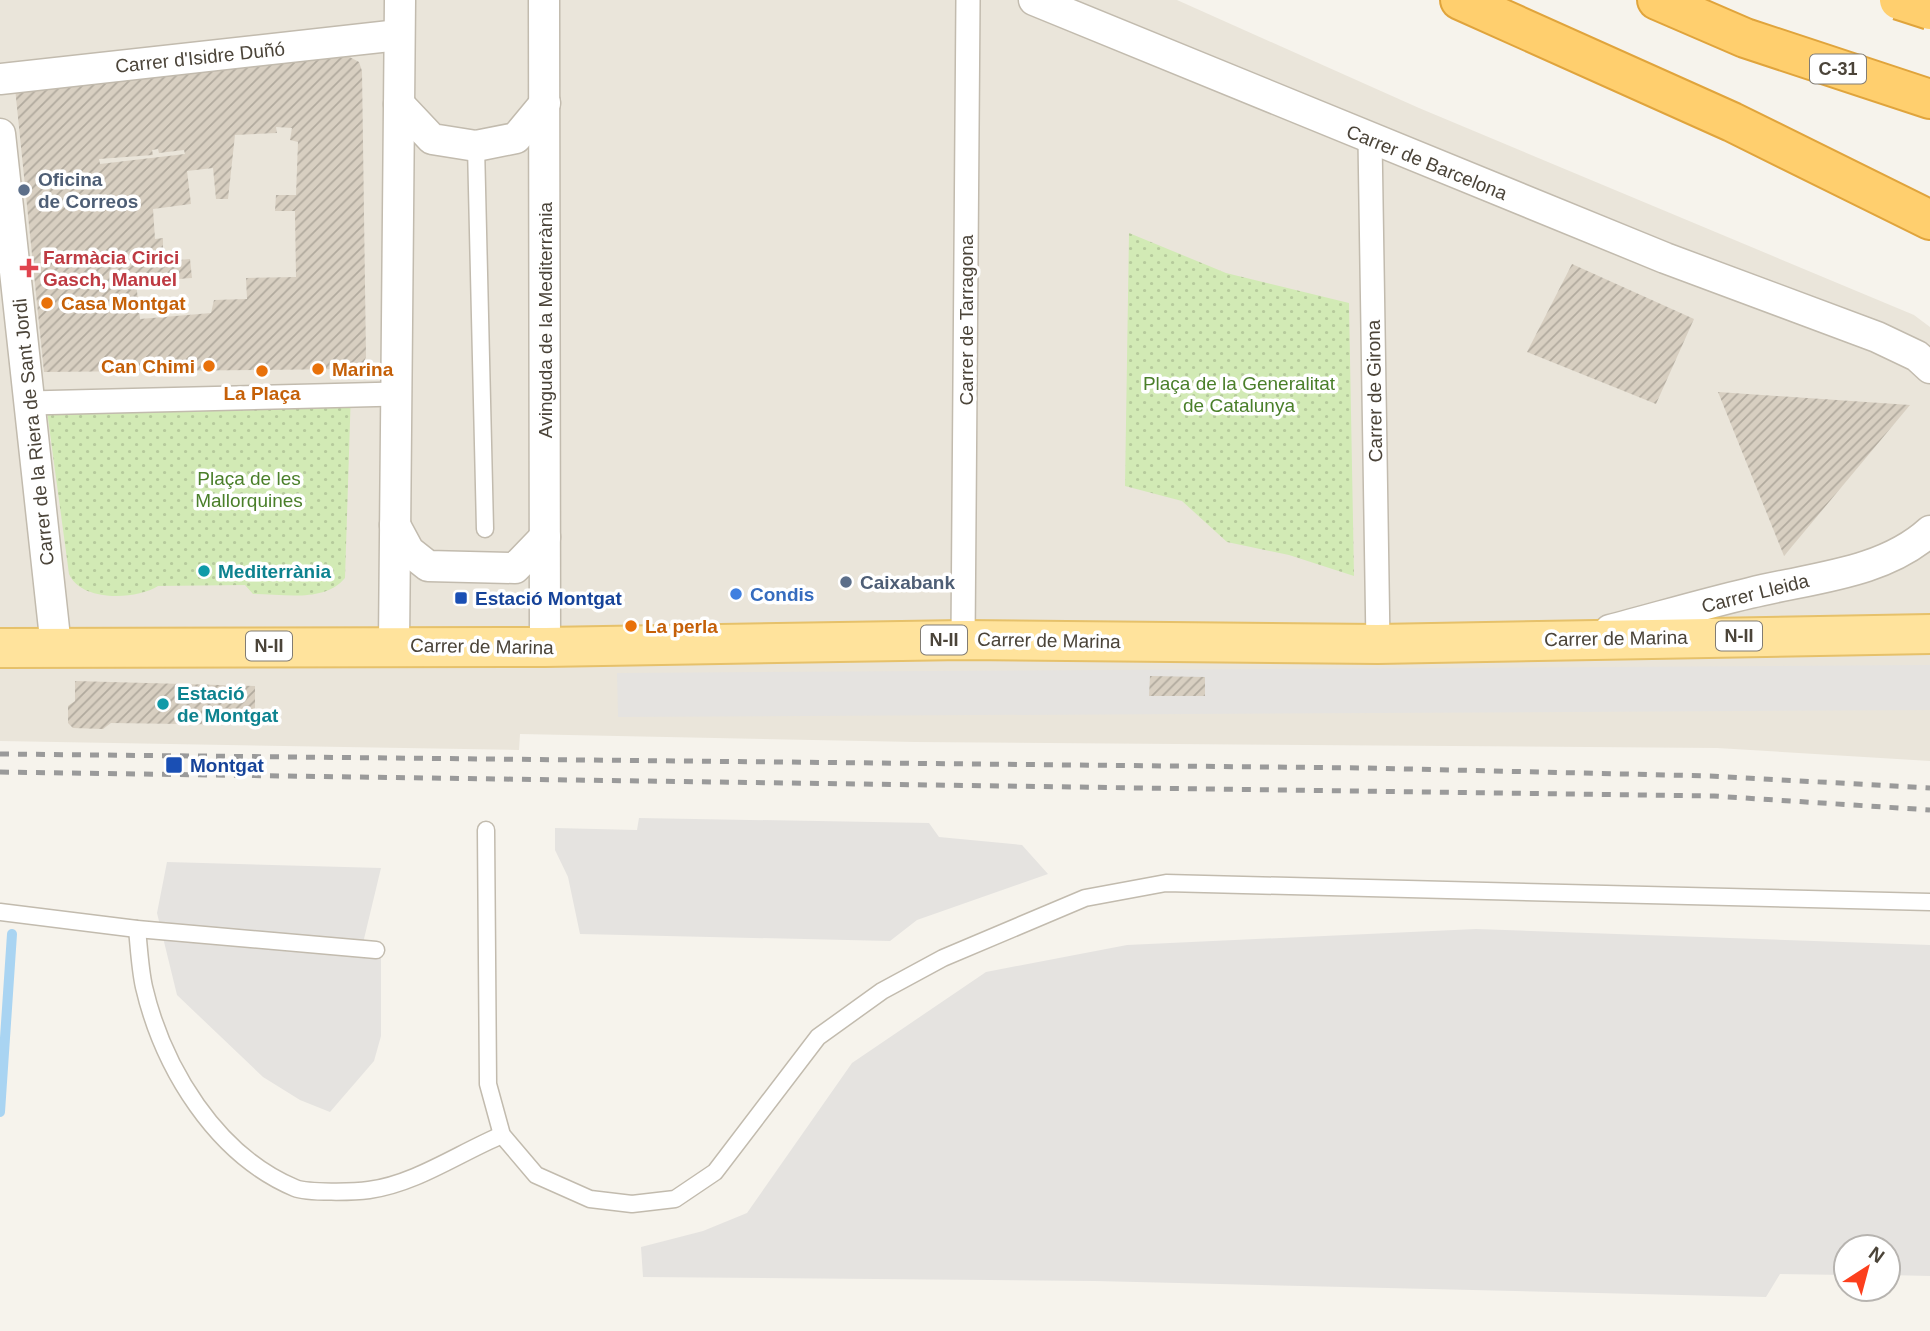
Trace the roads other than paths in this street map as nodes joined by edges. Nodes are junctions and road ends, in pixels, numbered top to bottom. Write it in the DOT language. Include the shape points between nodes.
graph roads {
  1 [pos="400,0"];
  2 [pos="544,0"];
  3 [pos="968,0"];
  4 [pos="1034,0"];
  5 [pos="1460,0"];
  6 [pos="1657,0"];
  7 [pos="1901,0"];
  8 [pos="1930,10"];
  9 [pos="1930,29"];
  10 [pos="399,35"];
  11 [pos="0,79"];
  12 [pos="1930,99"];
  13 [pos="399,103"];
  14 [pos="545,103"];
  15 [pos="0,134"];
  16 [pos="1370,139"];
  17 [pos="476,146"];
  18 [pos="1930,220"];
  19 [pos="9,307"];
  20 [pos="1930,368"];
  21 [pos="396,394"];
  22 [pos="30,403"];
  23 [pos="395,525"];
  24 [pos="485,530"];
  25 [pos="1930,531"];
  26 [pos="545,537"];
  27 [pos="1930,634"];
  28 [pos="1572,638"];
  29 [pos="963,640"];
  30 [pos="1378,643"];
  31 [pos="394,645"];
  32 [pos="56,647"];
  33 [pos="545,647"];
  34 [pos="0,648"];
  35 [pos="486,830"];
  36 [pos="1930,902"];
  37 [pos="0,912"];
  38 [pos="137,929"];
  39 [pos="376,950"];
  40 [pos="502,1135"];
  1 -- 10 [label="street"];
  2 -- 14 [label="street, Avinguda de la Mediterrània"];
  3 -- 29 [label="street, Carrer de Tarragona"];
  4 -- 16 [label="street, Carrer de Barcelona"];
  5 -- 18 [label="highway" via="1732,122"];
  6 -- 12 [label="highway, C-31" via="1745,38"];
  7 -- 8 [label="highway, bridge"];
  7 -- 9 [label="highway"];
  10 -- 11 [label="street, Carrer d'Isidre Duñó"];
  10 -- 13 [label="street"];
  13 -- 17 [label="street" via="432,139"];
  13 -- 21 [label="street"];
  14 -- 17 [label="street" via="516,138"];
  14 -- 26 [label="street, Avinguda de la Mediterrània"];
  15 -- 19 [label="street, Carrer de la Riera de Sant Jordi"];
  16 -- 20 [label="street, Carrer de Barcelona" via="1917,356"];
  16 -- 30 [label="street, Carrer de Girona"];
  17 -- 24 [label="lane"];
  19 -- 22 [label="street, Carrer de la Riera de Sant Jordi"];
  21 -- 22 [label="street"];
  21 -- 23 [label="street"];
  22 -- 32 [label="street, Carrer de la Riera de Sant Jordi"];
  23 -- 26 [label="street" via="409,551 428,566 515,568"];
  23 -- 31 [label="street"];
  25 -- 28 [label="street, Carrer Lleida" via="1913,546 1859,568"];
  26 -- 33 [label="street, Avinguda de la Mediterrània"];
  27 -- 28 [label="main road, Carrer de Marina / N-II"];
  28 -- 30 [label="main road, Carrer de Marina / N-II"];
  29 -- 30 [label="main road, Carrer de Marina / N-II"];
  29 -- 33 [label="main road, Carrer de Marina / N-II"];
  31 -- 32 [label="main road, Carrer de Marina / N-II"];
  31 -- 33 [label="main road, Carrer de Marina / N-II"];
  32 -- 34 [label="main road, Carrer de Marina / N-II"];
  35 -- 40 [label="lane" via="488,1084"];
  36 -- 40 [label="lane" via="1166,883 1085,898 943,958 882,990 818,1037 715,1172 675,1199 632,1204 590,1199 536,1175"];
  37 -- 38 [label="lane"];
  38 -- 39 [label="lane"];
  38 -- 40 [label="lane" via="144,987 163,1045 194,1103 247,1161 298,1189 369,1190 408,1179"];
}
